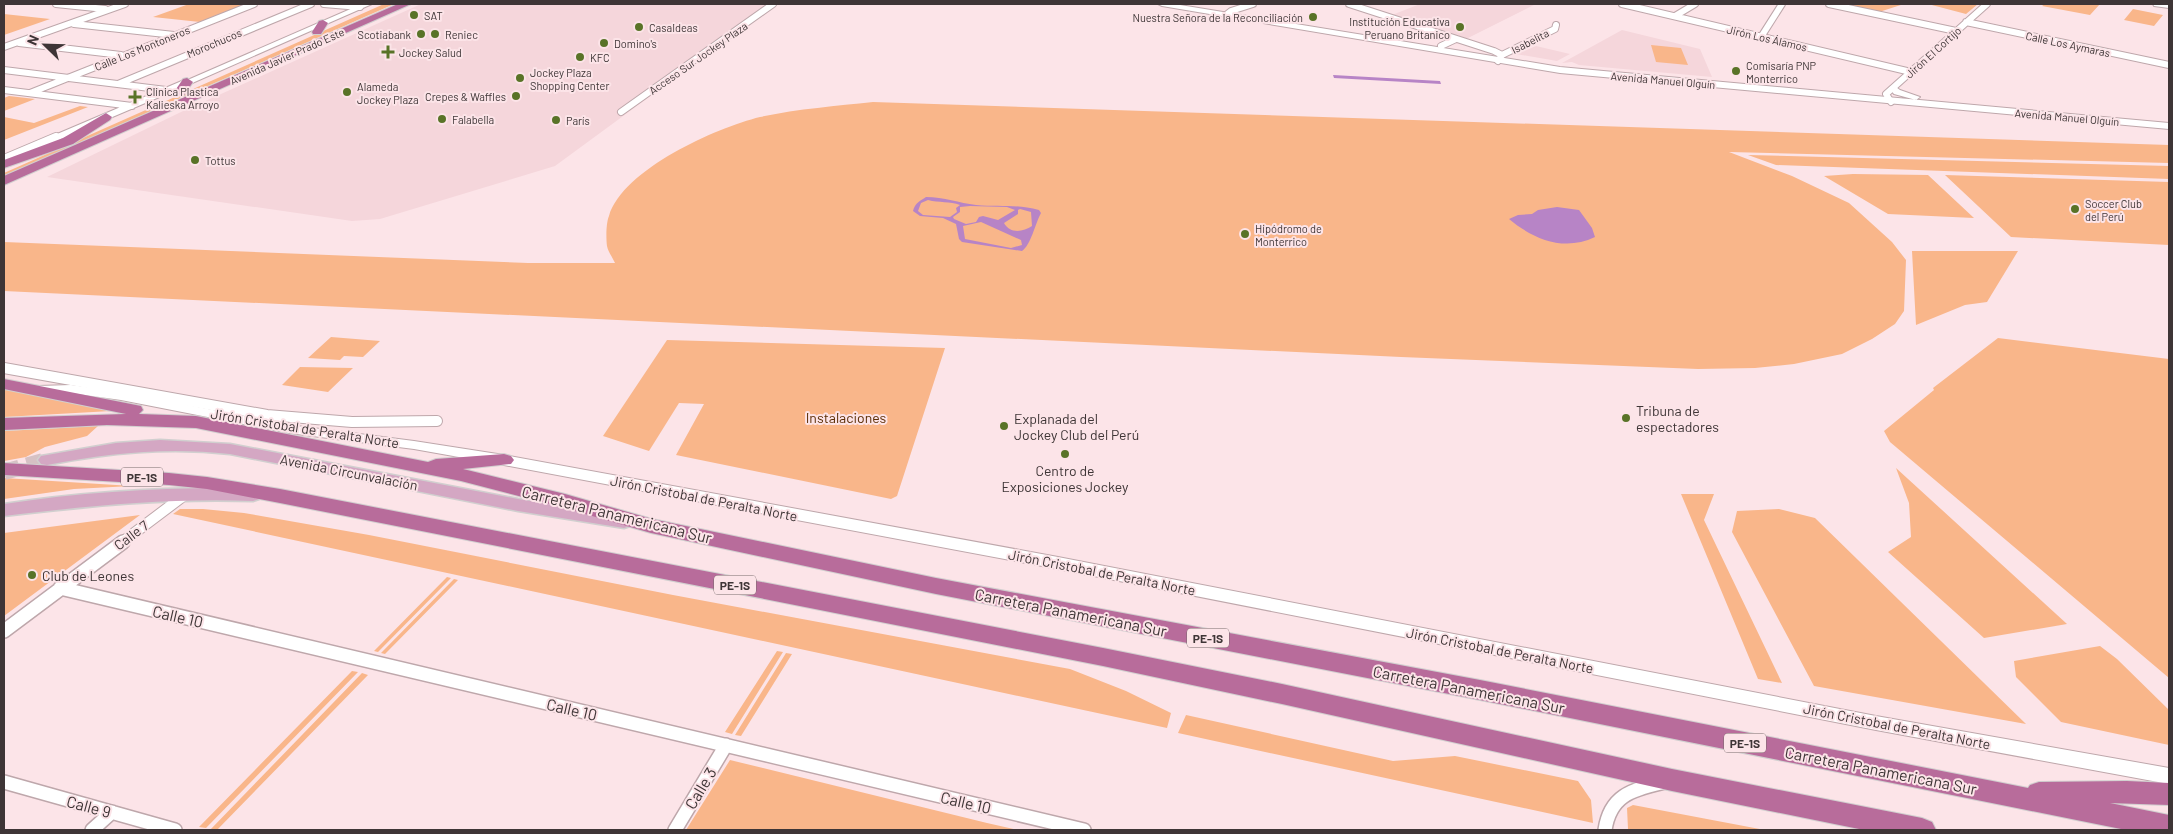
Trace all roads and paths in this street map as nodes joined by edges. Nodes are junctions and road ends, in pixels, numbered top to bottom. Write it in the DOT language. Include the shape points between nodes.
graph roads {
  1 [pos="56,4"];
  2 [pos="125,4"];
  3 [pos="254,4"];
  4 [pos="311,4"];
  5 [pos="324,4"];
  6 [pos="368,4"];
  7 [pos="380,4"];
  8 [pos="406,4"];
  9 [pos="773,4"];
  10 [pos="1162,4"];
  11 [pos="1188,4"];
  12 [pos="1253,4"];
  13 [pos="1349,4"];
  14 [pos="1622,4"];
  15 [pos="1695,4"];
  16 [pos="1782,4"];
  17 [pos="1829,4"];
  18 [pos="1987,4"];
  19 [pos="2157,4"];
  20 [pos="2169,6"];
  21 [pos="360,7"];
  22 [pos="108,10"];
  23 [pos="1228,13"];
  24 [pos="1675,16"];
  25 [pos="1966,22"];
  26 [pos="70,23"];
  27 [pos="1556,25"];
  28 [pos="320,28"];
  29 [pos="1956,31"];
  30 [pos="175,35"];
  31 [pos="1761,36"];
  32 [pos="1456,39"];
  33 [pos="15,43"];
  34 [pos="1441,46"];
  35 [pos="4,47"];
  36 [pos="123,56"];
  37 [pos="1500,58"];
  38 [pos="2169,65"];
  39 [pos="4,70"];
  40 [pos="1911,72"];
  41 [pos="68,78"];
  42 [pos="118,84"];
  43 [pos="178,88"];
  44 [pos="4,90"];
  45 [pos="30,93"];
  46 [pos="1890,95"];
  47 [pos="133,106"];
  48 [pos="621,112"];
  49 [pos="106,117"];
  50 [pos="2169,120"];
  51 [pos="2169,126"];
  52 [pos="68,141"];
  53 [pos="4,159"];
  54 [pos="4,164"];
  55 [pos="4,169"];
  56 [pos="27,171"];
  57 [pos="4,181"];
  58 [pos="4,185"];
  59 [pos="4,368"];
  60 [pos="4,384"];
  61 [pos="32,390"];
  62 [pos="438,421"];
  63 [pos="196,422"];
  64 [pos="4,424"];
  65 [pos="47,460"];
  66 [pos="504,460"];
  67 [pos="419,466"];
  68 [pos="4,470"];
  69 [pos="187,493"];
  70 [pos="280,496"];
  71 [pos="4,510"];
  72 [pos="651,526"];
  73 [pos="60,588"];
  74 [pos="4,630"];
  75 [pos="1103,657"];
  76 [pos="726,745"];
  77 [pos="2169,776"];
  78 [pos="1672,780"];
  79 [pos="4,782"];
  80 [pos="2169,794"];
  81 [pos="2010,795"];
  82 [pos="112,812"];
  83 [pos="2169,827"];
  84 [pos="92,830"];
  85 [pos="175,830"];
  86 [pos="675,830"];
  87 [pos="1084,830"];
  88 [pos="1606,830"];
  89 [pos="1922,830"];
  1 -- 22 [label="street"];
  2 -- 22 [label="street"];
  3 -- 30 [label="street, Calle Los Montoneros"];
  4 -- 42 [label="street, Morochucos"];
  5 -- 21 [label="street"];
  6 -- 21 [label="street, Avenida Javier Prado Este"];
  7 -- 28 [label="highway, Avenida Javier Prado Este"];
  8 -- 56 [label="highway, Avenida Javier Prado Este"];
  9 -- 48 [label="street, Acceso Sur Jockey Plaza"];
  10 -- 23 [label="street, Avenida Manuel Olguín"];
  11 -- 23 [label="street, Avenida Manuel Olguín"];
  12 -- 23 [label="street"];
  13 -- 32 [label="street"];
  14 -- 24 [label="street, Jirón Los Álamos"];
  15 -- 24 [label="street"];
  16 -- 31 [label="street"];
  17 -- 29 [label="street"];
  18 -- 25 [label="street, Jirón El Cortijo"];
  19 -- 20 [label="street"];
  21 -- 28 [label="street, Avenida Javier Prado Este"];
  22 -- 26 [label="street"];
  23 -- 34 [label="street, Avenida Manuel Olguín"];
  23 -- 37 [label="street, Avenida Manuel Olguín"];
  24 -- 31 [label="street, Jirón Los Álamos"];
  25 -- 29 [label="street, Jirón El Cortijo"];
  25 -- 38 [label="street, Calle Los Aymaras"];
  26 -- 30 [label="street"];
  26 -- 33 [label="street"];
  27 -- 37 [label="street, Isabelita" via="1555,29"];
  28 -- 43 [label="highway, Avenida Javier Prado Este"];
  29 -- 40 [label="street, Jirón El Cortijo"];
  30 -- 36 [label="street, Calle Los Montoneros"];
  31 -- 40 [label="street, Jirón Los Álamos"];
  32 -- 34 [label="street"];
  32 -- 37 [label="street"];
  33 -- 35 [label="street"];
  33 -- 36 [label="street"];
  34 -- 37 [label="street, Avenida Manuel Olguín"];
  36 -- 41 [label="street, Calle Los Montoneros"];
  37 -- 46 [label="street, Avenida Manuel Olguín" via="1657,77"];
  39 -- 41 [label="street"];
  40 -- 46 [label="street, Jirón El Cortijo"];
  41 -- 42 [label="street"];
  41 -- 45 [label="street, Calle Los Montoneros"];
  42 -- 43 [label="street"];
  43 -- 47 [label="street, Avenida Javier Prado Este"];
  43 -- 52 [label="highway, Avenida Javier Prado Este"];
  44 -- 45 [label="street"];
  45 -- 47 [label="street"];
  46 -- 50 [label="street, Avenida Manuel Olguín" via="1897,92 1920,97"];
  46 -- 51 [label="street, Avenida Manuel Olguín"];
  47 -- 49 [label="street, Avenida Javier Prado Este"];
  49 -- 52 [label="highway"];
  49 -- 53 [label="street, Avenida Javier Prado Este"];
  52 -- 54 [label="highway"];
  52 -- 55 [label="highway, Avenida Javier Prado Este"];
  56 -- 57 [label="highway, Avenida Javier Prado Este"];
  56 -- 58 [label="highway"];
  59 -- 62 [label="street" via="267,415 352,422"];
  60 -- 61 [label="highway"];
  61 -- 63 [label="highway"];
  61 -- 66 [label="street, Jirón Cristobal de Peralta Norte" via="71,389 121,396 289,429"];
  63 -- 64 [label="highway, Carretera Panamericana Sur / PE-1S" via="107,418"];
  63 -- 67 [label="highway, Carretera Panamericana Sur / PE-1S"];
  65 -- 72 [label="main road, Avenida Circunvalación" via="126,446 199,444 518,505"];
  66 -- 67 [label="highway"];
  66 -- 77 [label="street, Jirón Cristobal de Peralta Norte" via="1067,565 1876,723"];
  67 -- 72 [label="highway, Carretera Panamericana Sur / PE-1S"];
  68 -- 70 [label="highway, PE-1S" via="169,479"];
  69 -- 70 [label="main road"];
  69 -- 71 [label="main road"];
  69 -- 73 [label="street, Calle 7"];
  70 -- 75 [label="highway, PE-1S"];
  72 -- 81 [label="highway, Carretera Panamericana Sur / PE-1S" via="936,586"];
  73 -- 74 [label="street, Calle 7"];
  73 -- 76 [label="street, Calle 10"];
  75 -- 78 [label="highway, PE-1S"];
  76 -- 86 [label="street, Calle 3"];
  76 -- 87 [label="street, Calle 10"];
  78 -- 88 [label="street" via="1628,792 1612,807"];
  78 -- 89 [label="highway, PE-1S"];
  79 -- 82 [label="street, Calle 9"];
  80 -- 81 [label="highway" via="2065,792"];
  81 -- 83 [label="highway, Carretera Panamericana Sur / PE-1S"];
  82 -- 84 [label="street"];
  82 -- 85 [label="street, Calle 9"];
}
